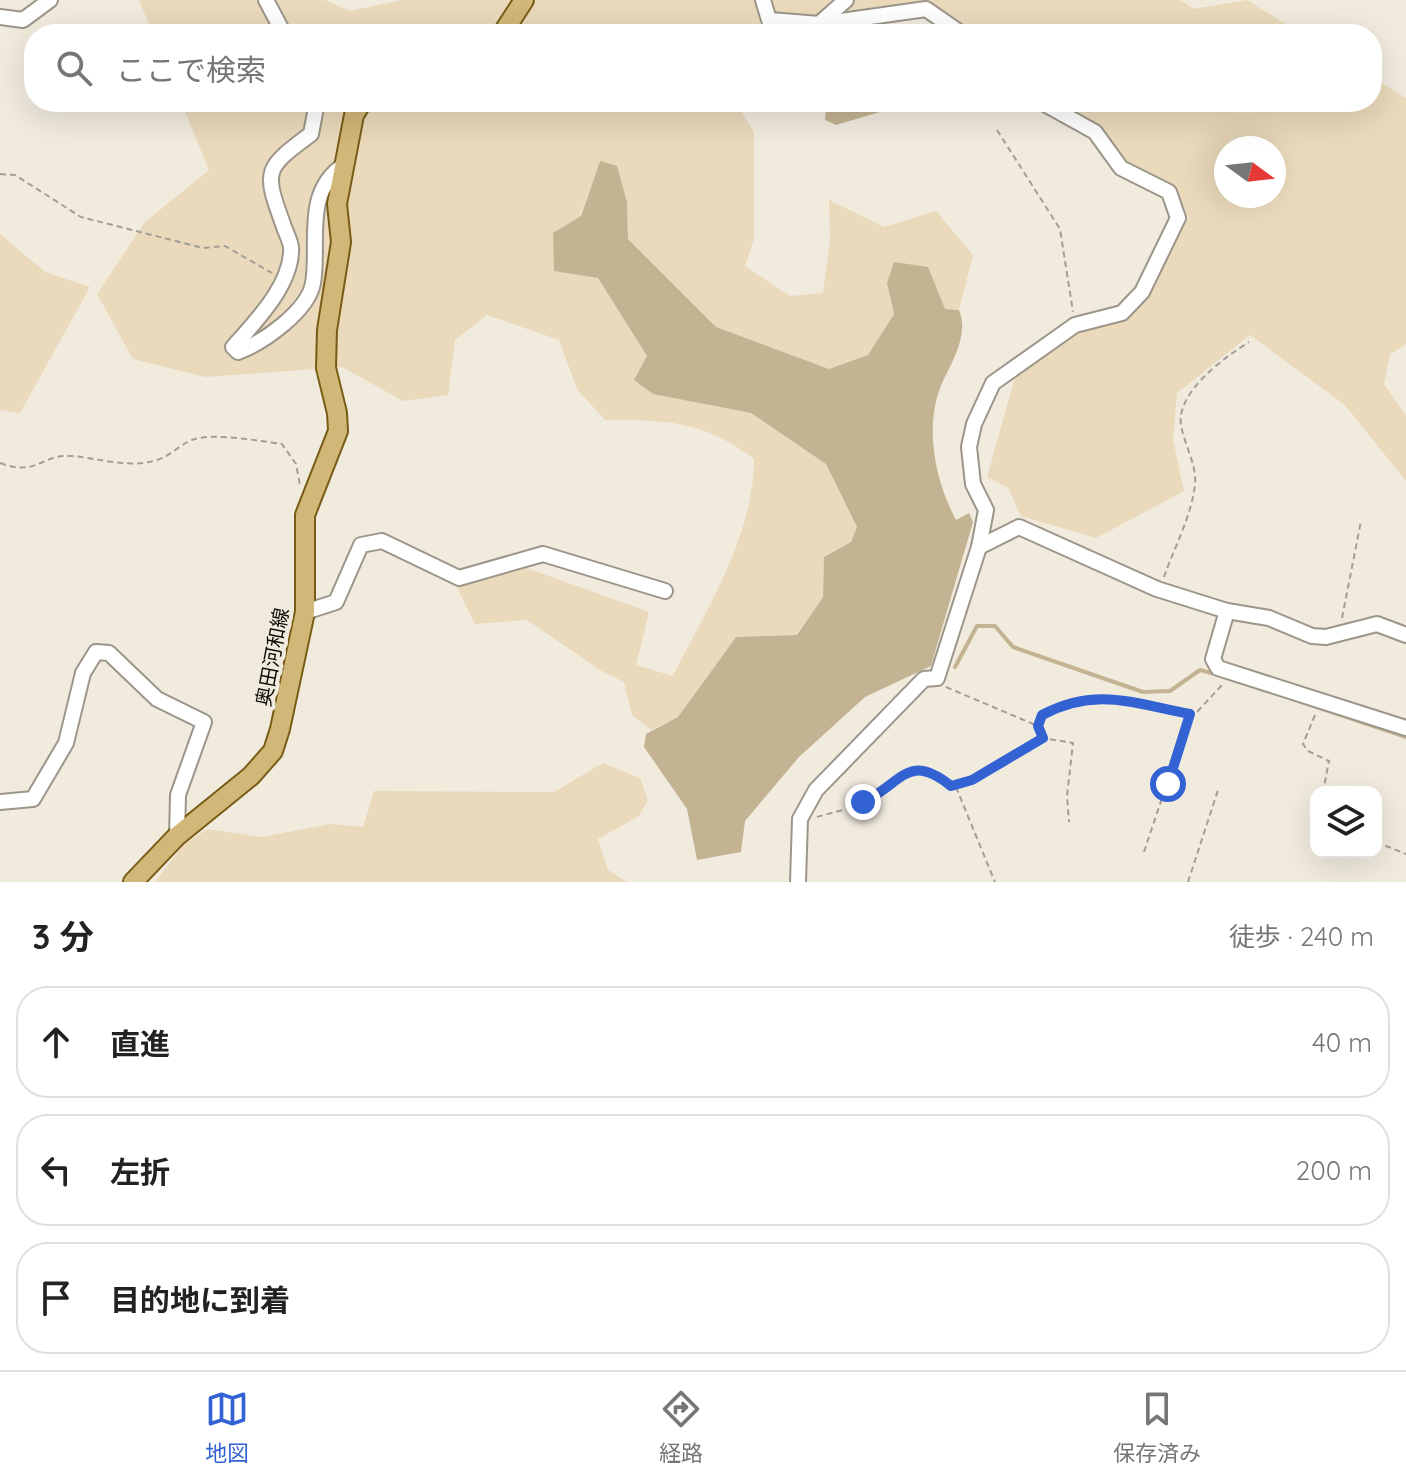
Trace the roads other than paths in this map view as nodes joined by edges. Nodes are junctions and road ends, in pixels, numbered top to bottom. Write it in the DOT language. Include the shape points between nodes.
graph roads {
  1 [pos="50,0"];
  2 [pos="266,0"];
  3 [pos="524,0"];
  4 [pos="763,0"];
  5 [pos="846,0"];
  6 [pos="0,17"];
  7 [pos="279,24"];
  8 [pos="508,24"];
  9 [pos="820,24"];
  10 [pos="948,24"];
  11 [pos="315,112"];
  12 [pos="356,112"];
  13 [pos="1059,112"];
  14 [pos="345,164"];
  15 [pos="979,547"];
  16 [pos="665,591"];
  17 [pos="1227,611"];
  18 [pos="305,612"];
  19 [pos="1406,624"];
  20 [pos="1384,625"];
  21 [pos="1406,635"];
  22 [pos="1406,728"];
  23 [pos="0,802"];
  24 [pos="177,836"];
  25 [pos="133,882"];
  26 [pos="798,882"];
  1 -- 6 [label="street" via="23,20"];
  2 -- 7 [label="street"];
  3 -- 8 [label="main road"];
  4 -- 9 [label="street" via="769,20"];
  5 -- 9 [label="street"];
  9 -- 10 [label="street" via="926,9"];
  11 -- 14 [label="street" via="311,134 277,159 268,184 291,247 283,279 233,347 238,352 303,305 313,283 312,222 332,172"];
  12 -- 14 [label="main road, 奥田河和線"];
  13 -- 15 [label="street" via="1095,132 1121,168 1169,192 1178,218 1142,292 1122,313 1075,325 993,383 969,447 973,484 986,510"];
  14 -- 18 [label="main road, 奥田河和線" via="337,204 341,242 326,368 338,431 305,515"];
  15 -- 17 [label="street" via="1019,527 1159,590"];
  15 -- 26 [label="street" via="937,678 924,679 913,690 816,790 800,819"];
  16 -- 18 [label="street" via="543,554 459,578 382,541 361,545 336,602"];
  17 -- 20 [label="street" via="1269,618 1312,636"];
  17 -- 22 [label="street" via="1213,662 1320,703"];
  18 -- 24 [label="main road, 奥田河和線" via="273,751 251,776"];
  19 -- 20 [label="street"];
  20 -- 21 [label="street"];
  23 -- 24 [label="street" via="33,799 66,743 83,673 96,652 109,653 157,699 204,722 178,795"];
  24 -- 25 [label="main road, 奥田河和線"];
}
